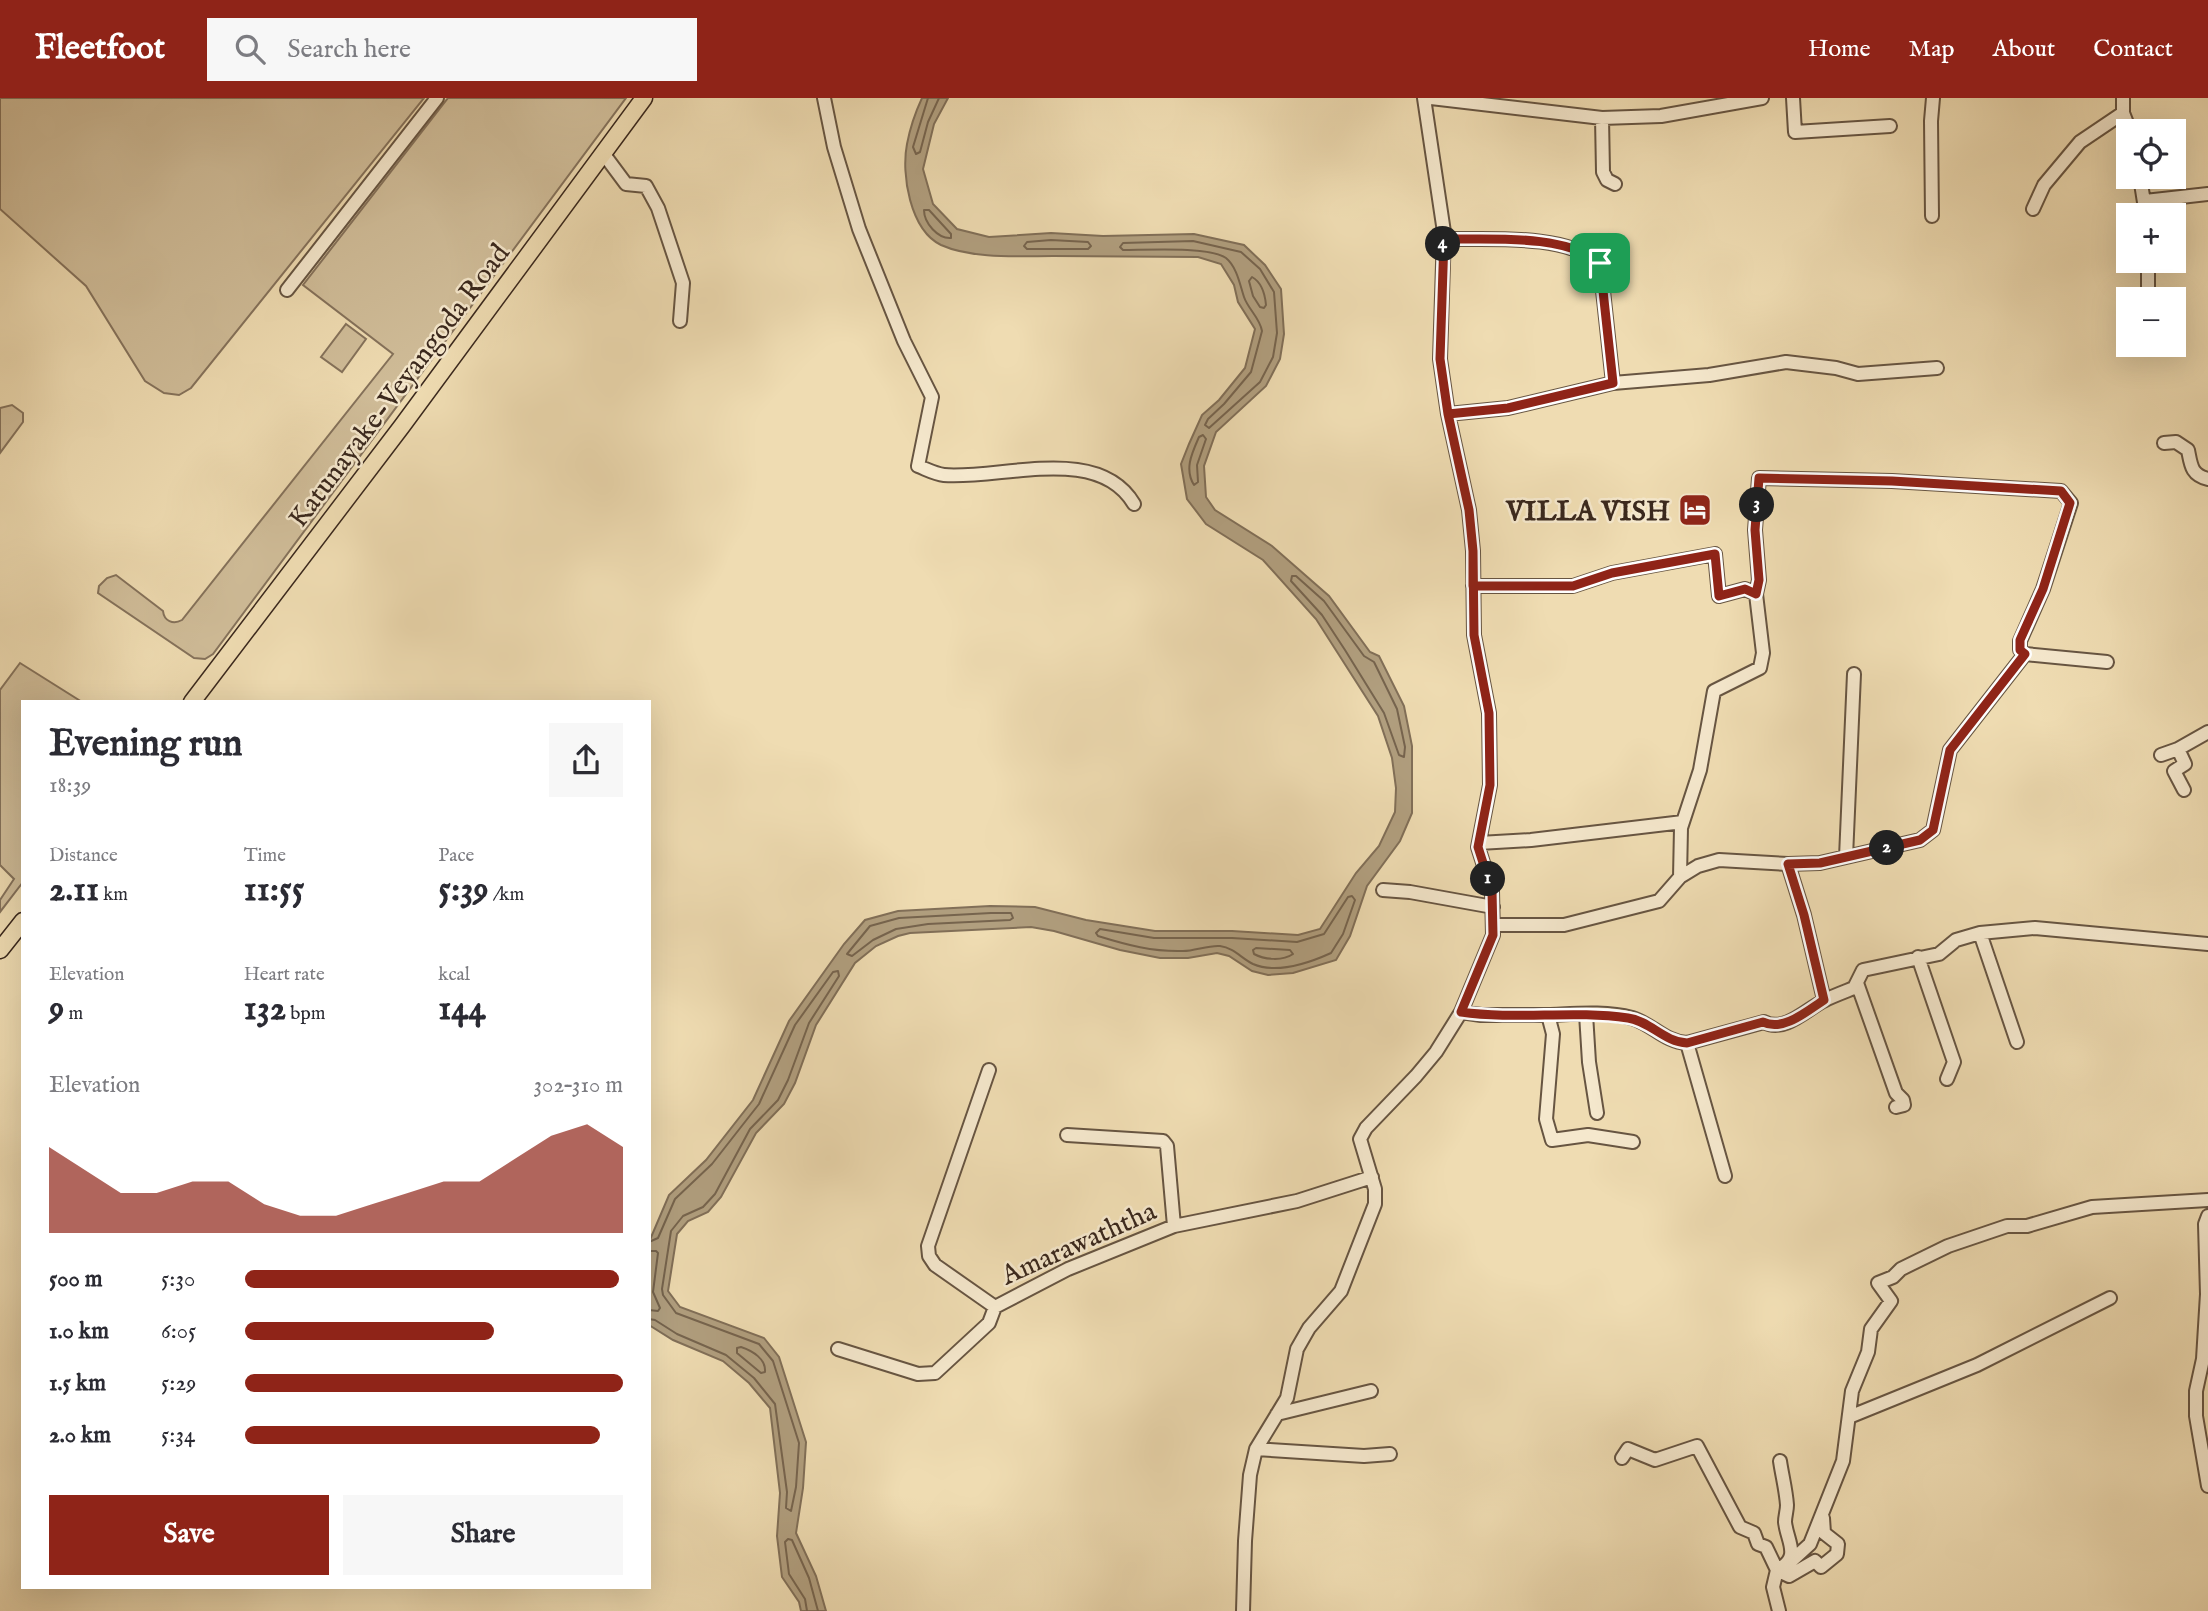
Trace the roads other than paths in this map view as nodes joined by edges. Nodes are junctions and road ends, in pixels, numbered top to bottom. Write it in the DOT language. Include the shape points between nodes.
graph roads {
  1 [pos="436,98"];
  2 [pos="644,98"];
  3 [pos="824,98"];
  4 [pos="1424,98"];
  5 [pos="1431,98"];
  6 [pos="1762,98"];
  7 [pos="1793,98"];
  8 [pos="1933,98"];
  9 [pos="2123,98"];
  10 [pos="2123,113"];
  11 [pos="1602,118"];
  12 [pos="2125,119"];
  13 [pos="1890,126"];
  14 [pos="603,153"];
  15 [pos="1615,184"];
  16 [pos="2142,189"];
  17 [pos="2208,194"];
  18 [pos="2144,201"];
  19 [pos="2033,209"];
  20 [pos="1932,216"];
  21 [pos="1444,239"];
  22 [pos="287,290"];
  23 [pos="680,321"];
  24 [pos="1937,368"];
  25 [pos="1613,383"];
  26 [pos="1448,414"];
  27 [pos="2164,443"];
  28 [pos="2208,479"];
  29 [pos="1134,504"];
  30 [pos="1473,586"];
  31 [pos="1756,594"];
  32 [pos="2025,654"];
  33 [pos="2107,662"];
  34 [pos="1853,674"];
  35 [pos="194,700"];
  36 [pos="2208,732"];
  37 [pos="2178,749"];
  38 [pos="2161,755"];
  39 [pos="2184,790"];
  40 [pos="1683,822"];
  41 [pos="1479,843"];
  42 [pos="1846,857"];
  43 [pos="1788,864"];
  44 [pos="1680,877"];
  45 [pos="1383,890"];
  46 [pos="1493,907"];
  47 [pos="21,924"];
  48 [pos="1493,925"];
  49 [pos="1980,933"];
  50 [pos="2208,944"];
  51 [pos="0,950"];
  52 [pos="1918,957"];
  53 [pos="1857,983"];
  54 [pos="1824,1000"];
  55 [pos="1461,1012"];
  56 [pos="1586,1014"];
  57 [pos="1548,1015"];
  58 [pos="2017,1042"];
  59 [pos="1687,1043"];
  60 [pos="989,1070"];
  61 [pos="1947,1079"];
  62 [pos="1896,1107"];
  63 [pos="1597,1113"];
  64 [pos="1067,1135"];
  65 [pos="1633,1142"];
  66 [pos="1725,1176"];
  67 [pos="1372,1177"];
  68 [pos="2208,1200"];
  69 [pos="2208,1216"];
  70 [pos="1174,1226"];
  71 [pos="2207,1294"];
  72 [pos="2110,1298"];
  73 [pos="995,1307"];
  74 [pos="838,1349"];
  75 [pos="1371,1391"];
  76 [pos="1277,1414"];
  77 [pos="1849,1417"];
  78 [pos="1255,1449"];
  79 [pos="1390,1454"];
  80 [pos="1622,1458"];
  81 [pos="1780,1461"];
  82 [pos="2208,1486"];
  83 [pos="1825,1504"];
  84 [pos="1782,1567"];
  85 [pos="1243,1611"];
  86 [pos="1779,1611"];
  1 -- 22 [label="street"];
  2 -- 14 [label="main road, Katunayake-Veyangoda Road"];
  3 -- 29 [label="street" via="859,229 932,397 918,466 943,475 1040,468 1085,471 1105,477 1127,492"];
  4 -- 21 [label="street"];
  5 -- 11 [label="street"];
  6 -- 11 [label="street" via="1661,116"];
  7 -- 13 [label="street" via="1795,132"];
  8 -- 20 [label="street"];
  9 -- 10 [label="street"];
  10 -- 12 [label="street"];
  10 -- 19 [label="street" via="2080,142 2044,185"];
  11 -- 15 [label="street" via="1603,172"];
  14 -- 23 [label="street" via="626,184 646,186 658,208 683,283"];
  14 -- 35 [label="main road, Katunayake-Veyangoda Road"];
  16 -- 18 [label="street"];
  17 -- 18 [label="street"];
  21 -- 25 [label="street" via="1544,242 1589,254 1600,263"];
  21 -- 26 [label="street" via="1440,359"];
  24 -- 25 [label="street" via="1858,374 1786,362 1709,375"];
  25 -- 26 [label="street" via="1508,408"];
  26 -- 30 [label="street" via="1469,510"];
  27 -- 28 [label="street" via="2176,442 2188,450 2193,471"];
  30 -- 31 [label="street" via="1573,586 1612,573 1715,554 1719,596 1745,589"];
  30 -- 41 [label="street" via="1474,635 1489,713 1490,785"];
  31 -- 32 [label="street" via="1759,478 2061,491 2070,503 2043,589 2020,640"];
  31 -- 40 [label="street" via="1760,668 1714,691 1700,770"];
  32 -- 33 [label="street"];
  32 -- 42 [label="street" via="1950,750 1933,830 1920,840"];
  34 -- 42 [label="street"];
  36 -- 37 [label="street"];
  37 -- 38 [label="street"];
  37 -- 39 [label="street" via="2185,764 2174,771"];
  40 -- 41 [label="street"];
  40 -- 44 [label="street"];
  41 -- 46 [label="street"];
  42 -- 43 [label="street"];
  43 -- 44 [label="street" via="1719,860"];
  43 -- 54 [label="street"];
  44 -- 48 [label="street" via="1659,901 1564,925"];
  45 -- 46 [label="street"];
  46 -- 48 [label="street"];
  47 -- 51 [label="main road"];
  48 -- 55 [label="street"];
  49 -- 50 [label="street" via="2035,928"];
  49 -- 52 [label="street" via="1956,940 1940,954"];
  49 -- 58 [label="street"];
  52 -- 53 [label="street" via="1863,970"];
  52 -- 61 [label="street" via="1954,1062"];
  53 -- 54 [label="street"];
  53 -- 62 [label="street" via="1896,1093 1903,1100 1904,1105"];
  54 -- 59 [label="street" via="1788,1022 1771,1026 1763,1022"];
  55 -- 57 [label="street"];
  55 -- 67 [label="street" via="1436,1052 1360,1139"];
  56 -- 57 [label="street"];
  56 -- 59 [label="street" via="1632,1018 1675,1042"];
  56 -- 63 [label="street"];
  57 -- 65 [label="street" via="1553,1034 1546,1119 1552,1140 1588,1135"];
  59 -- 66 [label="street"];
  60 -- 73 [label="street, Amarawaththa" via="928,1246 935,1265"];
  64 -- 70 [label="street" via="1163,1141"];
  67 -- 70 [label="street, Amarawaththa" via="1297,1201"];
  67 -- 76 [label="street" via="1376,1204 1341,1291 1297,1349 1287,1398"];
  68 -- 77 [label="street" via="2092,1208 2027,1226 2007,1226 1901,1269 1893,1278 1878,1283 1891,1301 1871,1329"];
  69 -- 71 [label="street"];
  70 -- 73 [label="street, Amarawaththa" via="1068,1269"];
  71 -- 82 [label="street" via="2196,1416"];
  72 -- 77 [label="street" via="1977,1365"];
  73 -- 74 [label="street" via="989,1323 934,1373 918,1374"];
  75 -- 76 [label="street"];
  76 -- 78 [label="street"];
  77 -- 83 [label="street" via="1843,1461"];
  78 -- 79 [label="street"];
  78 -- 85 [label="street"];
  80 -- 84 [label="street" via="1628,1449 1655,1460 1697,1446 1741,1527 1754,1533 1758,1544"];
  81 -- 84 [label="street" via="1791,1555"];
  83 -- 84 [label="street" via="1810,1544"];
  83 -- 84 [label="street" via="1822,1528 1838,1544 1837,1554 1821,1566 1815,1561 1789,1576"];
  84 -- 86 [label="street" via="1773,1587"];
}
